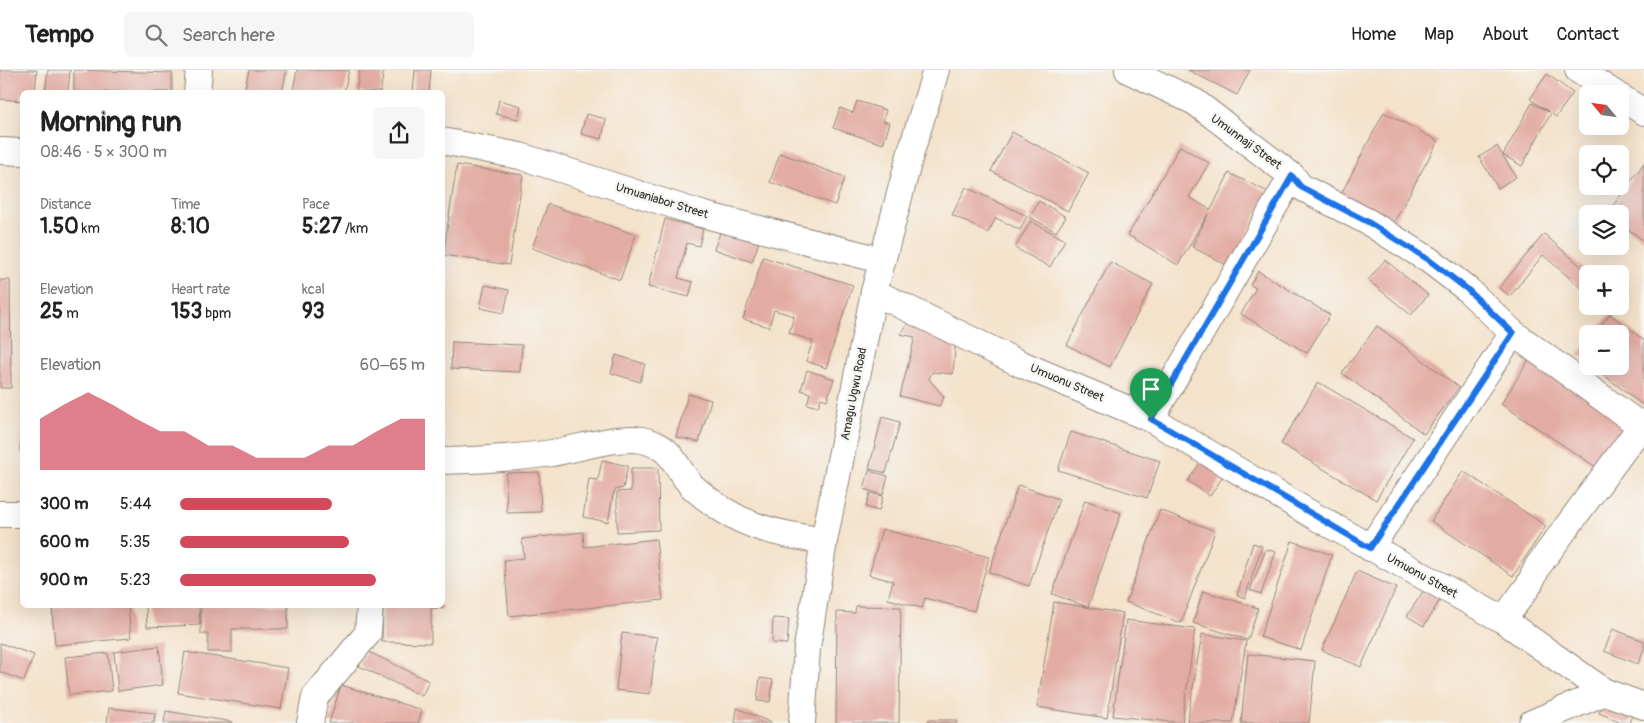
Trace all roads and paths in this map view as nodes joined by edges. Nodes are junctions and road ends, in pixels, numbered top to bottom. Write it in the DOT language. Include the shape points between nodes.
graph roads {
  1 [pos="199,70"];
  2 [pos="936,70"];
  3 [pos="1128,70"];
  4 [pos="1578,70"];
  5 [pos="1601,85"];
  6 [pos="197,90"];
  7 [pos="1629,103"];
  8 [pos="1644,112"];
  9 [pos="445,142"];
  10 [pos="0,151"];
  11 [pos="20,152"];
  12 [pos="1292,176"];
  13 [pos="881,260"];
  14 [pos="874,292"];
  15 [pos="1513,333"];
  16 [pos="1151,419"];
  17 [pos="1642,424"];
  18 [pos="445,461"];
  19 [pos="0,514"];
  20 [pos="20,514"];
  21 [pos="824,540"];
  22 [pos="1370,548"];
  23 [pos="370,608"];
  24 [pos="1503,620"];
  25 [pos="1605,692"];
  26 [pos="1644,706"];
  27 [pos="310,723"];
  28 [pos="802,723"];
  29 [pos="1532,723"];
  1 -- 6 [label="street"];
  2 -- 13 [label="street, Amagu Ugwu Road"];
  3 -- 12 [label="street, Umunnaji Street" via="1195,102"];
  4 -- 5 [label="street"];
  7 -- 8 [label="street"];
  9 -- 13 [label="street, Umuaniabor Street" via="520,156 701,214"];
  10 -- 11 [label="street"];
  12 -- 15 [label="street, Umunnaji Street" via="1301,187 1368,222 1429,260 1467,289"];
  12 -- 16 [label="street"];
  13 -- 14 [label="street, Amagu Ugwu Road"];
  14 -- 16 [label="street, Umuonu Street" via="1021,364"];
  14 -- 21 [label="street, Amagu Ugwu Road"];
  15 -- 17 [label="street, Umunnaji Street"];
  15 -- 22 [label="street"];
  16 -- 22 [label="street, Umuonu Street"];
  17 -- 24 [label="street" via="1538,566 1529,585"];
  18 -- 21 [label="street" via="551,453 642,440 666,450 692,486 730,515 773,533"];
  19 -- 20 [label="street"];
  21 -- 28 [label="street, Amagu Ugwu Road" via="807,648"];
  22 -- 24 [label="street, Umuonu Street"];
  23 -- 27 [label="street" via="368,633 315,697"];
  24 -- 25 [label="street, Umuonu Street"];
  25 -- 26 [label="street, Umuonu Street"];
  25 -- 29 [label="street"];
}
